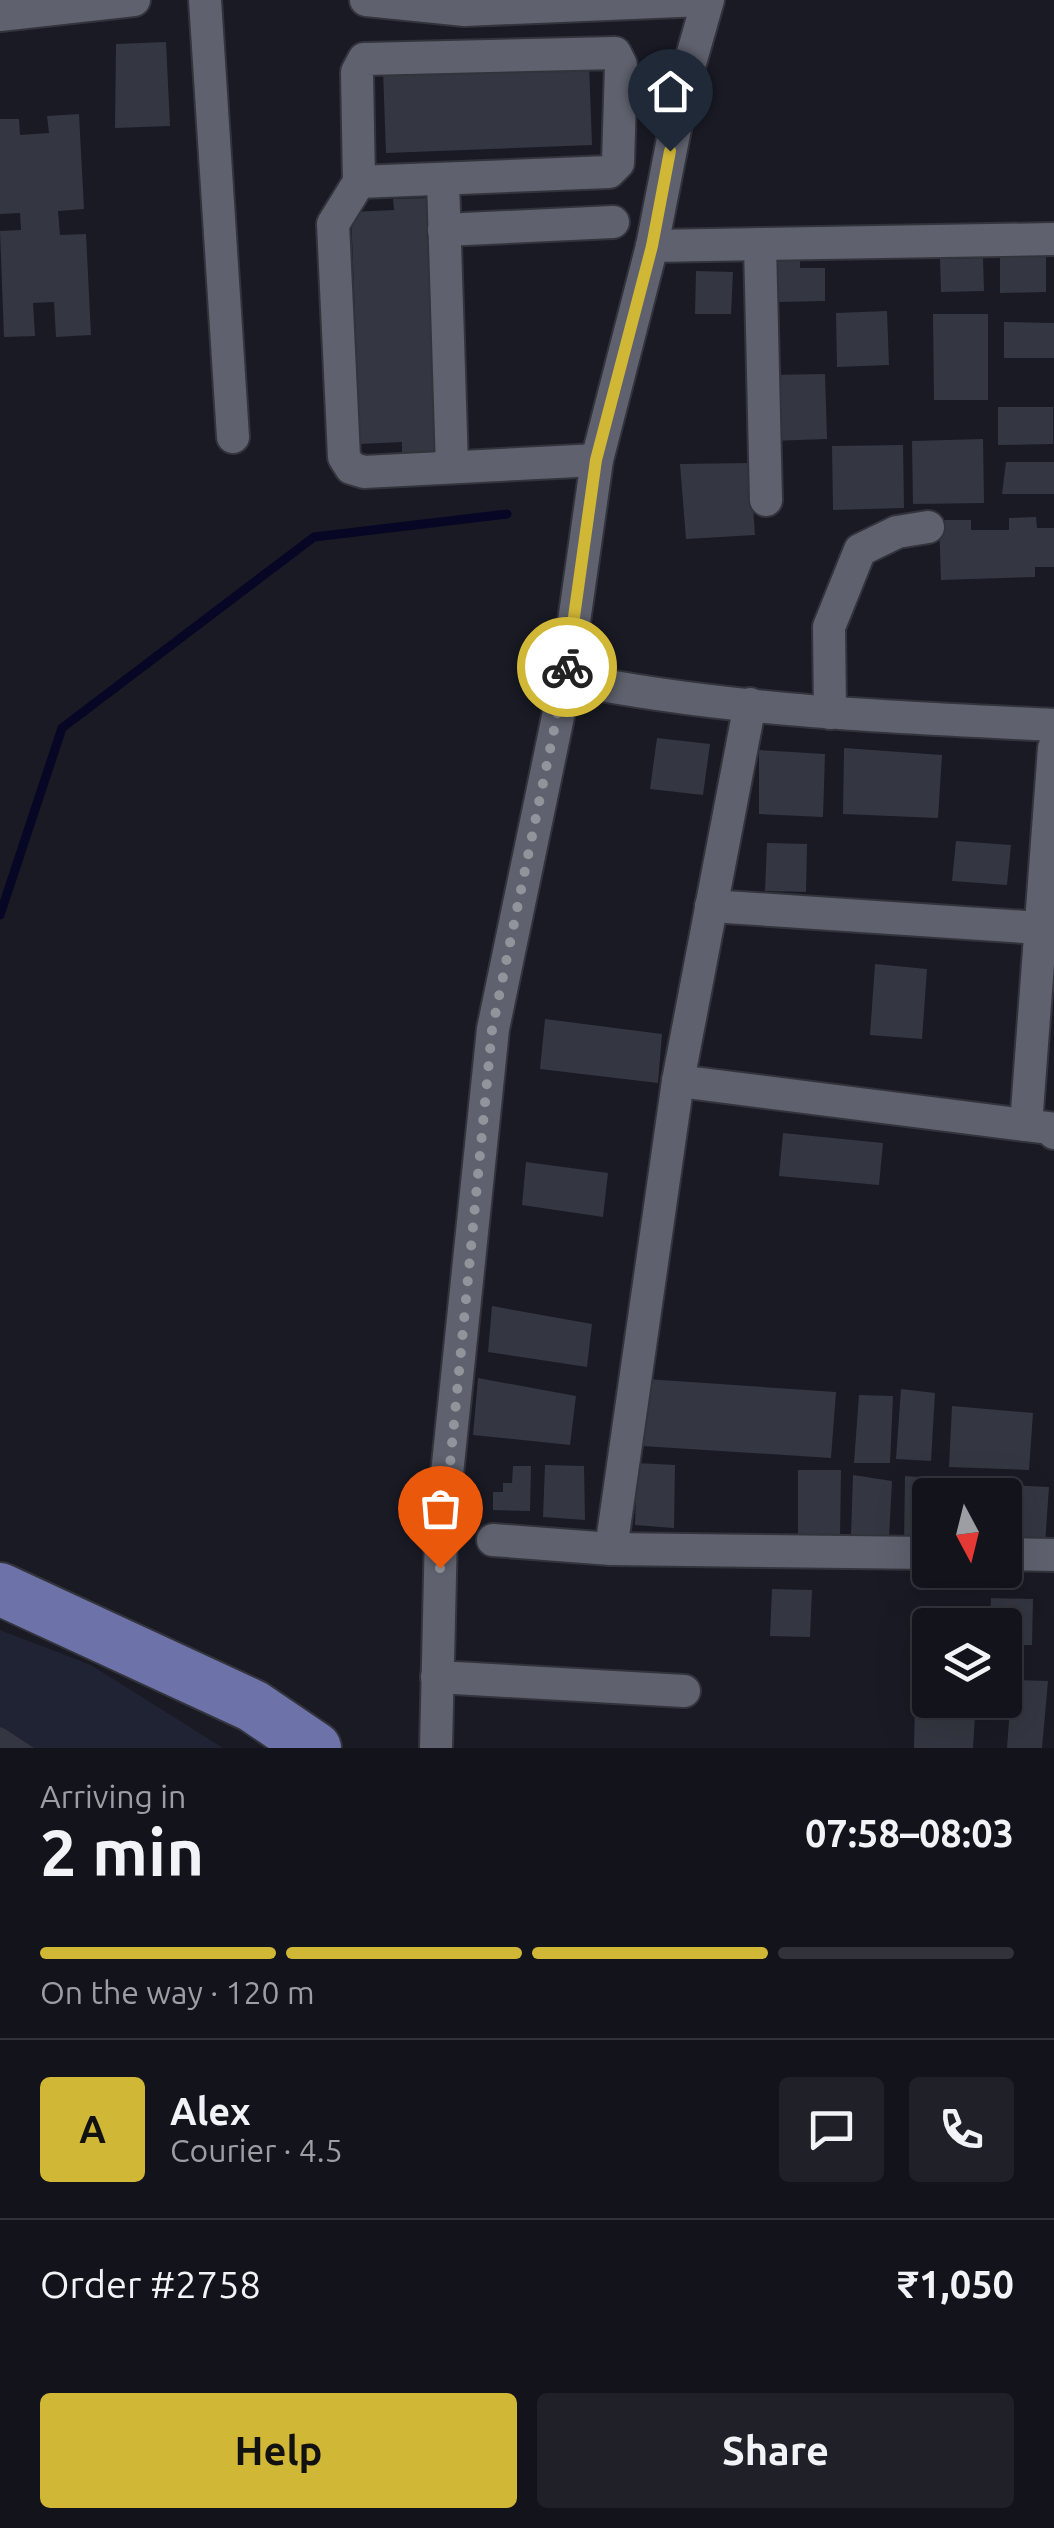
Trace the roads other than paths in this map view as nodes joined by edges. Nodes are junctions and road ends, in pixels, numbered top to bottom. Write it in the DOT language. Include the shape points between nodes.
graph roads {
  1 [pos="134,0"];
  2 [pos="206,0"];
  3 [pos="366,0"];
  4 [pos="706,0"];
  5 [pos="0,15"];
  6 [pos="443,180"];
  7 [pos="359,182"];
  8 [pos="613,222"];
  9 [pos="444,230"];
  10 [pos="1054,239"];
  11 [pos="760,244"];
  12 [pos="652,246"];
  13 [pos="233,437"];
  14 [pos="596,460"];
  15 [pos="452,467"];
  16 [pos="766,500"];
  17 [pos="928,527"];
  18 [pos="566,678"];
  19 [pos="750,704"];
  20 [pos="830,714"];
  21 [pos="1054,725"];
  22 [pos="1054,748"];
  23 [pos="711,906"];
  24 [pos="1040,928"];
  25 [pos="678,1081"];
  26 [pos="1040,1129"];
  27 [pos="492,1540"];
  28 [pos="612,1548"];
  29 [pos="912,1553"];
  30 [pos="1022,1554"];
  31 [pos="1054,1555"];
  32 [pos="0,1589"];
  33 [pos="437,1677"];
  34 [pos="684,1691"];
  35 [pos="315,1748"];
  36 [pos="436,1748"];
  1 -- 5 [label="street"];
  2 -- 13 [label="street"];
  3 -- 4 [label="street" via="465,10"];
  4 -- 12 [label="street"];
  6 -- 7 [label="street"];
  6 -- 7 [label="street" via="615,168 619,58 610,50 364,59 357,72"];
  6 -- 9 [label="street"];
  7 -- 15 [label="street" via="333,224 344,458 364,472"];
  8 -- 9 [label="street"];
  9 -- 15 [label="street"];
  10 -- 11 [label="street"];
  11 -- 12 [label="street"];
  11 -- 16 [label="street"];
  12 -- 14 [label="street"];
  14 -- 15 [label="street"];
  14 -- 18 [label="street"];
  17 -- 20 [label="street" via="897,532 860,550 829,628"];
  18 -- 19 [label="street"];
  18 -- 33 [label="street" via="492,1030 441,1532"];
  19 -- 20 [label="street"];
  19 -- 23 [label="street"];
  20 -- 21 [label="street"];
  22 -- 24 [label="street"];
  23 -- 24 [label="street"];
  23 -- 25 [label="street"];
  24 -- 26 [label="street"];
  25 -- 26 [label="street"];
  25 -- 28 [label="street"];
  27 -- 28 [label="street"];
  28 -- 29 [label="street"];
  30 -- 31 [label="street"];
  32 -- 35 [label="main road" via="253,1706"];
  33 -- 34 [label="street"];
  33 -- 36 [label="street"];
}
